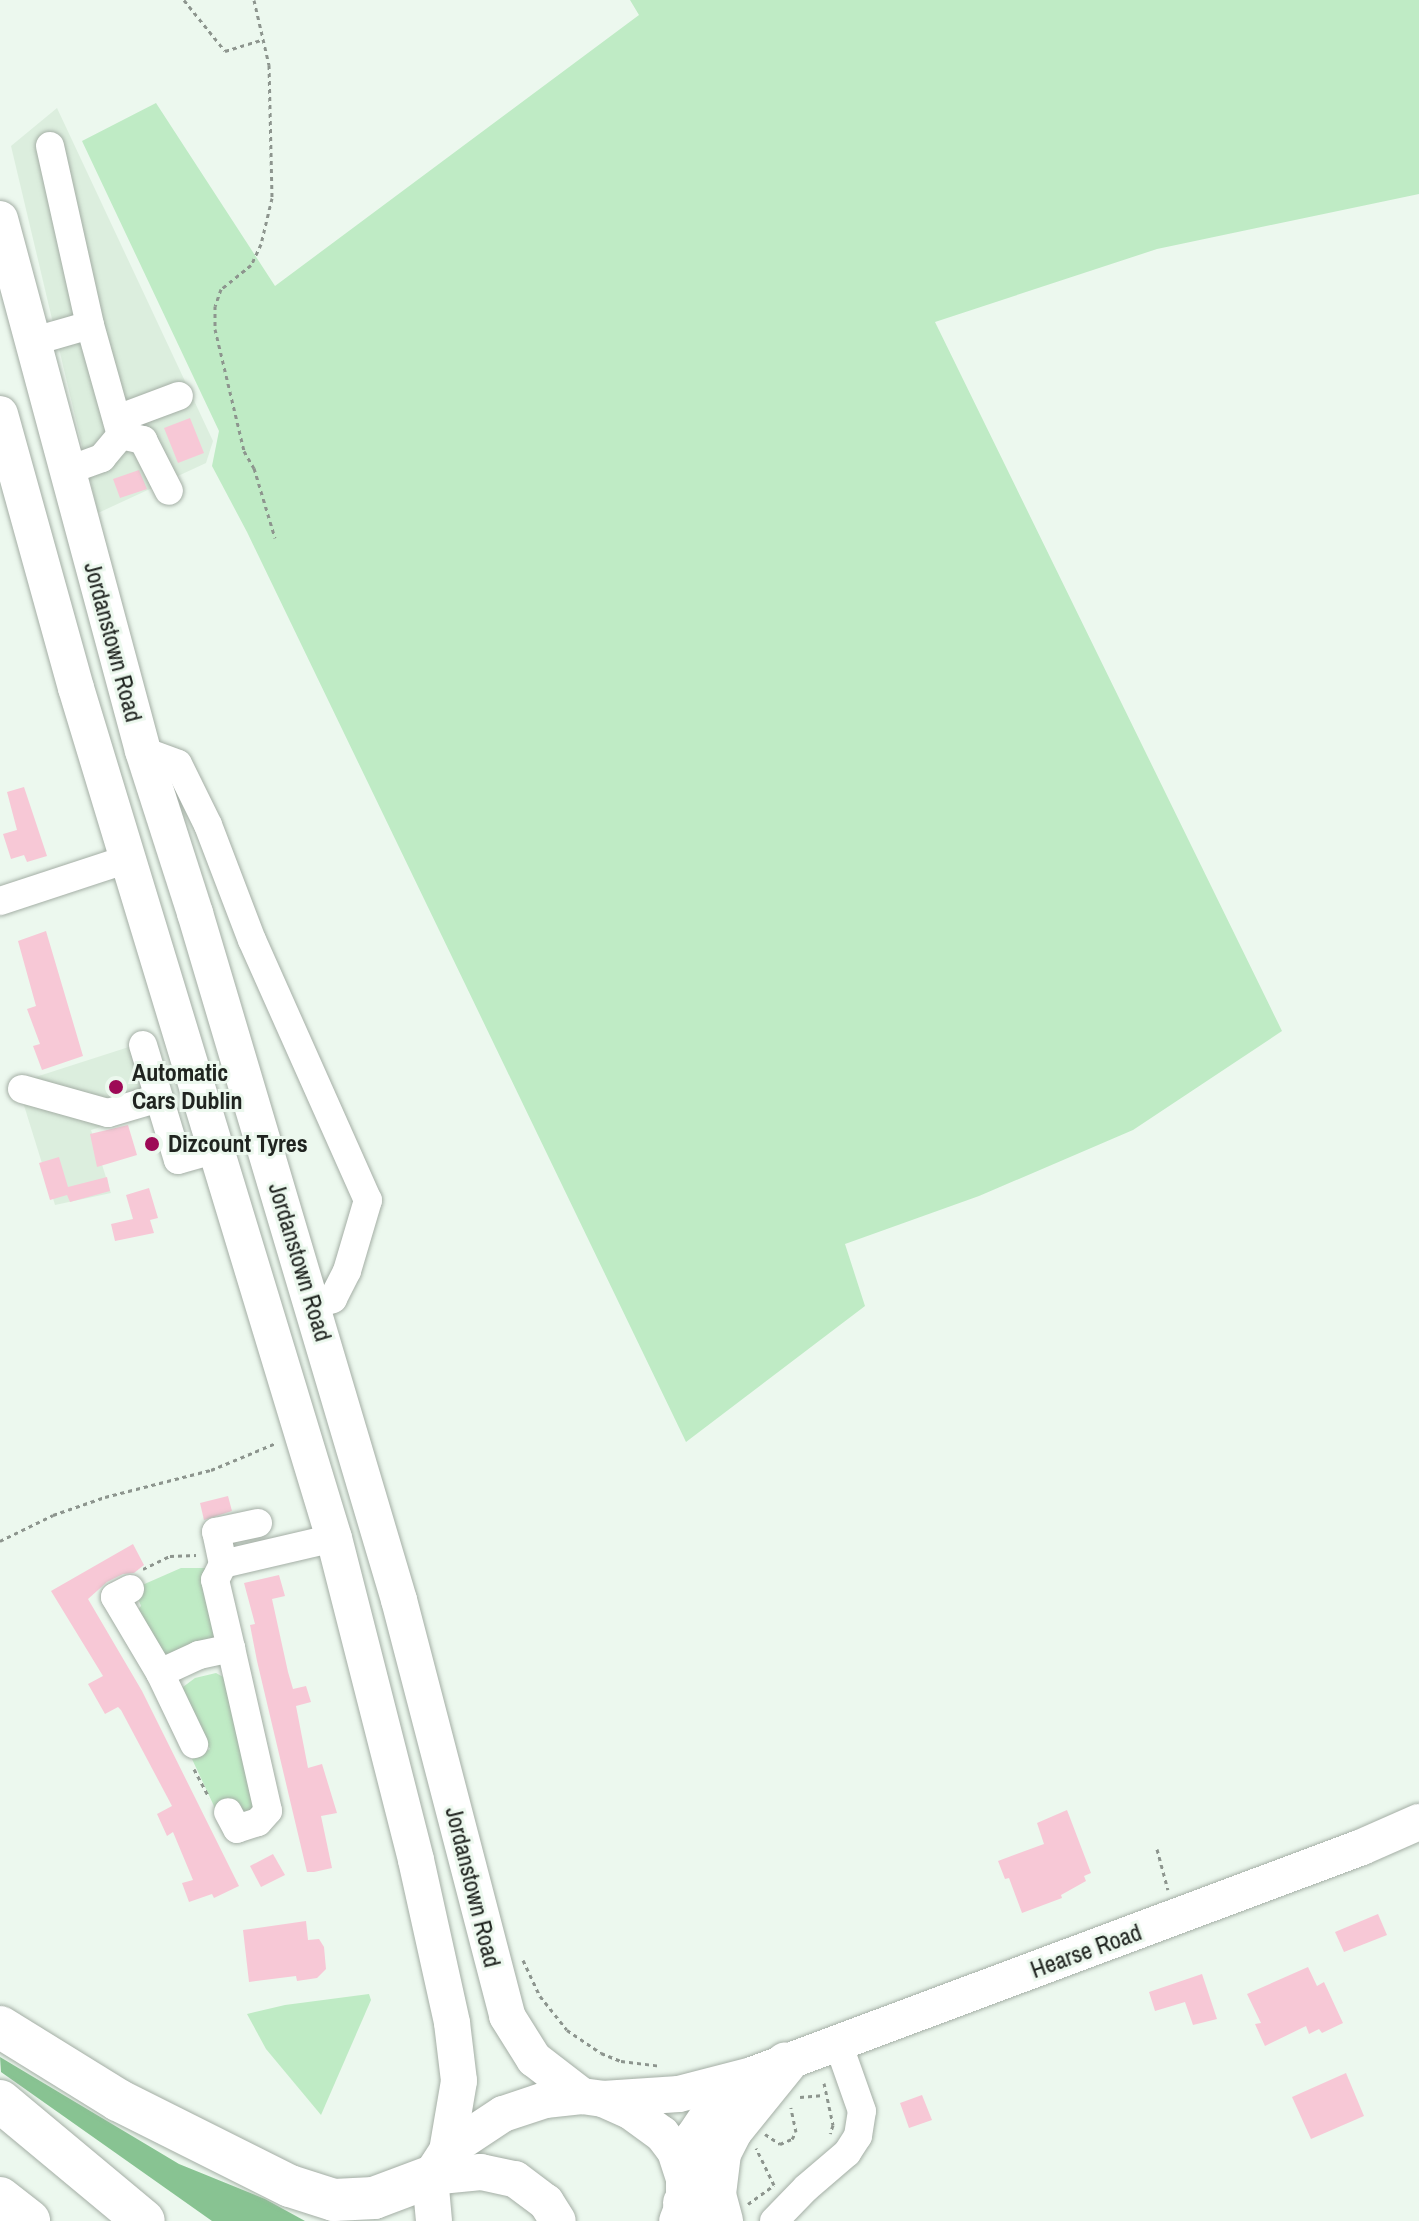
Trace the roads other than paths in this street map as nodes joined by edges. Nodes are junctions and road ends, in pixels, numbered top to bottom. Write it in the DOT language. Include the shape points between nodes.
graph roads {
  1 [pos="50,146"];
  2 [pos="0,219"];
  3 [pos="90,325"];
  4 [pos="31,342"];
  5 [pos="179,396"];
  6 [pos="0,414"];
  7 [pos="119,427"];
  8 [pos="67,471"];
  9 [pos="169,491"];
  10 [pos="143,751"];
  11 [pos="128,859"];
  12 [pos="0,901"];
  13 [pos="143,1045"];
  14 [pos="22,1089"];
  15 [pos="159,1098"];
  16 [pos="217,1149"];
  17 [pos="313,1305"];
  18 [pos="258,1523"];
  19 [pos="334,1538"];
  20 [pos="223,1564"];
  21 [pos="130,1589"];
  22 [pos="231,1648"];
  23 [pos="160,1673"];
  24 [pos="194,1744"];
  25 [pos="228,1812"];
  26 [pos="1419,1822"];
  27 [pos="0,2027"];
  28 [pos="838,2043"];
  29 [pos="769,2069"];
  30 [pos="592,2098"];
  31 [pos="0,2101"];
  32 [pos="439,2164"];
  33 [pos="0,2198"];
  34 [pos="684,2206"];
  35 [pos="734,2213"];
  36 [pos="29,2221"];
  37 [pos="144,2221"];
  38 [pos="434,2221"];
  39 [pos="558,2221"];
  40 [pos="774,2221"];
  1 -- 3 [label="street"];
  2 -- 4 [label="main road, Jordanstown Road"];
  3 -- 4 [label="street"];
  3 -- 7 [label="street"];
  4 -- 8 [label="main road, Jordanstown Road"];
  5 -- 7 [label="street"];
  6 -- 11 [label="main road, Jordanstown Road"];
  7 -- 8 [label="street" via="102,458"];
  7 -- 9 [label="street" via="143,440"];
  8 -- 10 [label="main road, Jordanstown Road"];
  10 -- 17 [label="main road, Jordanstown Road"];
  10 -- 17 [label="street" via="178,764 364,1184 368,1200 347,1271 333,1299"];
  11 -- 12 [label="street"];
  11 -- 16 [label="main road, Jordanstown Road"];
  13 -- 15 [label="street"];
  14 -- 15 [label="street" via="108,1113"];
  15 -- 16 [label="street" via="178,1160"];
  16 -- 19 [label="main road, Jordanstown Road"];
  17 -- 30 [label="main road, Jordanstown Road" via="399,1600 507,2016 534,2059"];
  18 -- 20 [label="street" via="216,1532"];
  19 -- 20 [label="street"];
  19 -- 32 [label="main road, Jordanstown Road" via="452,2023 459,2081"];
  20 -- 22 [label="street" via="215,1580"];
  21 -- 23 [label="street" via="115,1597"];
  22 -- 23 [label="street" via="199,1655"];
  22 -- 25 [label="street" via="268,1811 258,1822 237,1829"];
  23 -- 24 [label="street"];
  26 -- 28 [label="main road, Hearse Road"];
  27 -- 32 [label="highway" via="118,2100 290,2186 334,2200 374,2198"];
  28 -- 29 [label="main road, Hearse Road"];
  28 -- 40 [label="street" via="862,2111 858,2136 847,2153"];
  29 -- 30 [label="main road, Hearse Road" via="679,2094"];
  29 -- 34 [label="main road, Hearse Road" via="712,2109 694,2136"];
  29 -- 35 [label="highway" via="720,2153 715,2194"];
  30 -- 32 [label="main road, Hearse Road" via="545,2100 503,2114"];
  30 -- 34 [label="main road, Jordanstown Road" via="653,2124 675,2151"];
  31 -- 37 [label="highway"];
  32 -- 38 [label="main road, Jordanstown Road"];
  32 -- 39 [label="main road" via="515,2179 546,2202"];
  33 -- 36 [label="highway"];
}
